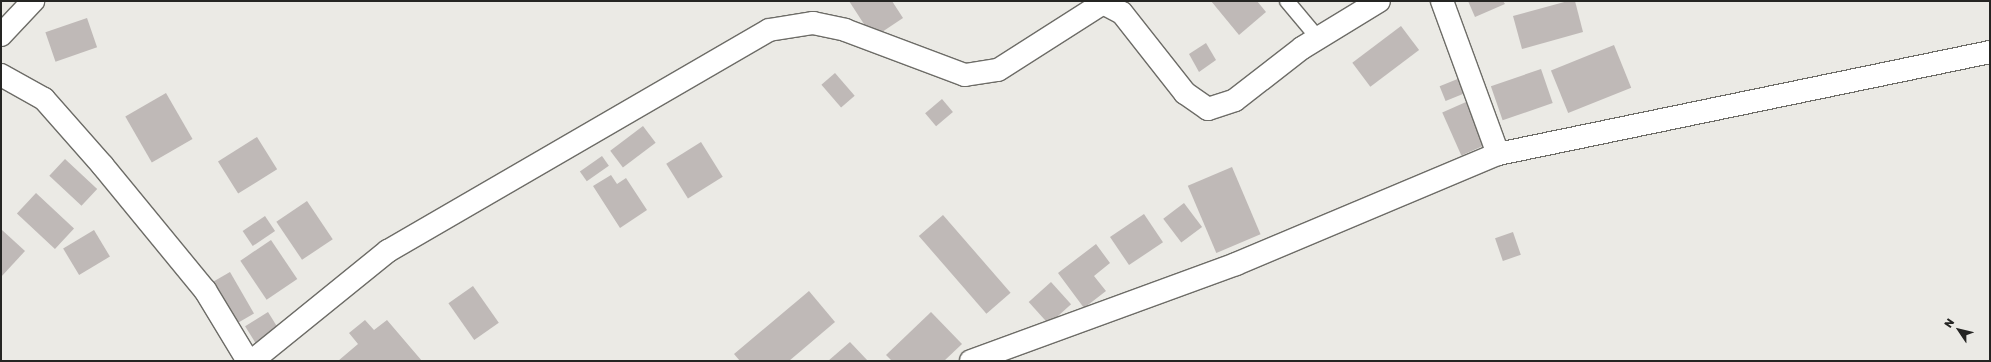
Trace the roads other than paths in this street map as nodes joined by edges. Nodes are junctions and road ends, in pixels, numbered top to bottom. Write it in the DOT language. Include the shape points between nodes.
graph roads {
  1 [pos="33,1"];
  2 [pos="1287,1"];
  3 [pos="1442,1"];
  4 [pos="1369,4"];
  5 [pos="1,35"];
  6 [pos="1318,38"];
  7 [pos="1990,52"];
  8 [pos="1,76"];
  9 [pos="1498,154"];
  10 [pos="980,359"];
  11 [pos="248,361"];
  12 [pos="252,361"];
  1 -- 5 [label="street"];
  2 -- 6 [label="lane"];
  3 -- 9 [label="street"];
  4 -- 6 [label="street"];
  6 -- 12 [label="street" via="1235,100 1208,109 1185,93 1122,13 1103,3 998,70 965,75 845,30 812,23 769,30 476,197 388,251"];
  7 -- 9 [label="street"];
  8 -- 11 [label="street" via="44,99 103,166 205,290"];
  9 -- 10 [label="street" via="1236,264"];
}
